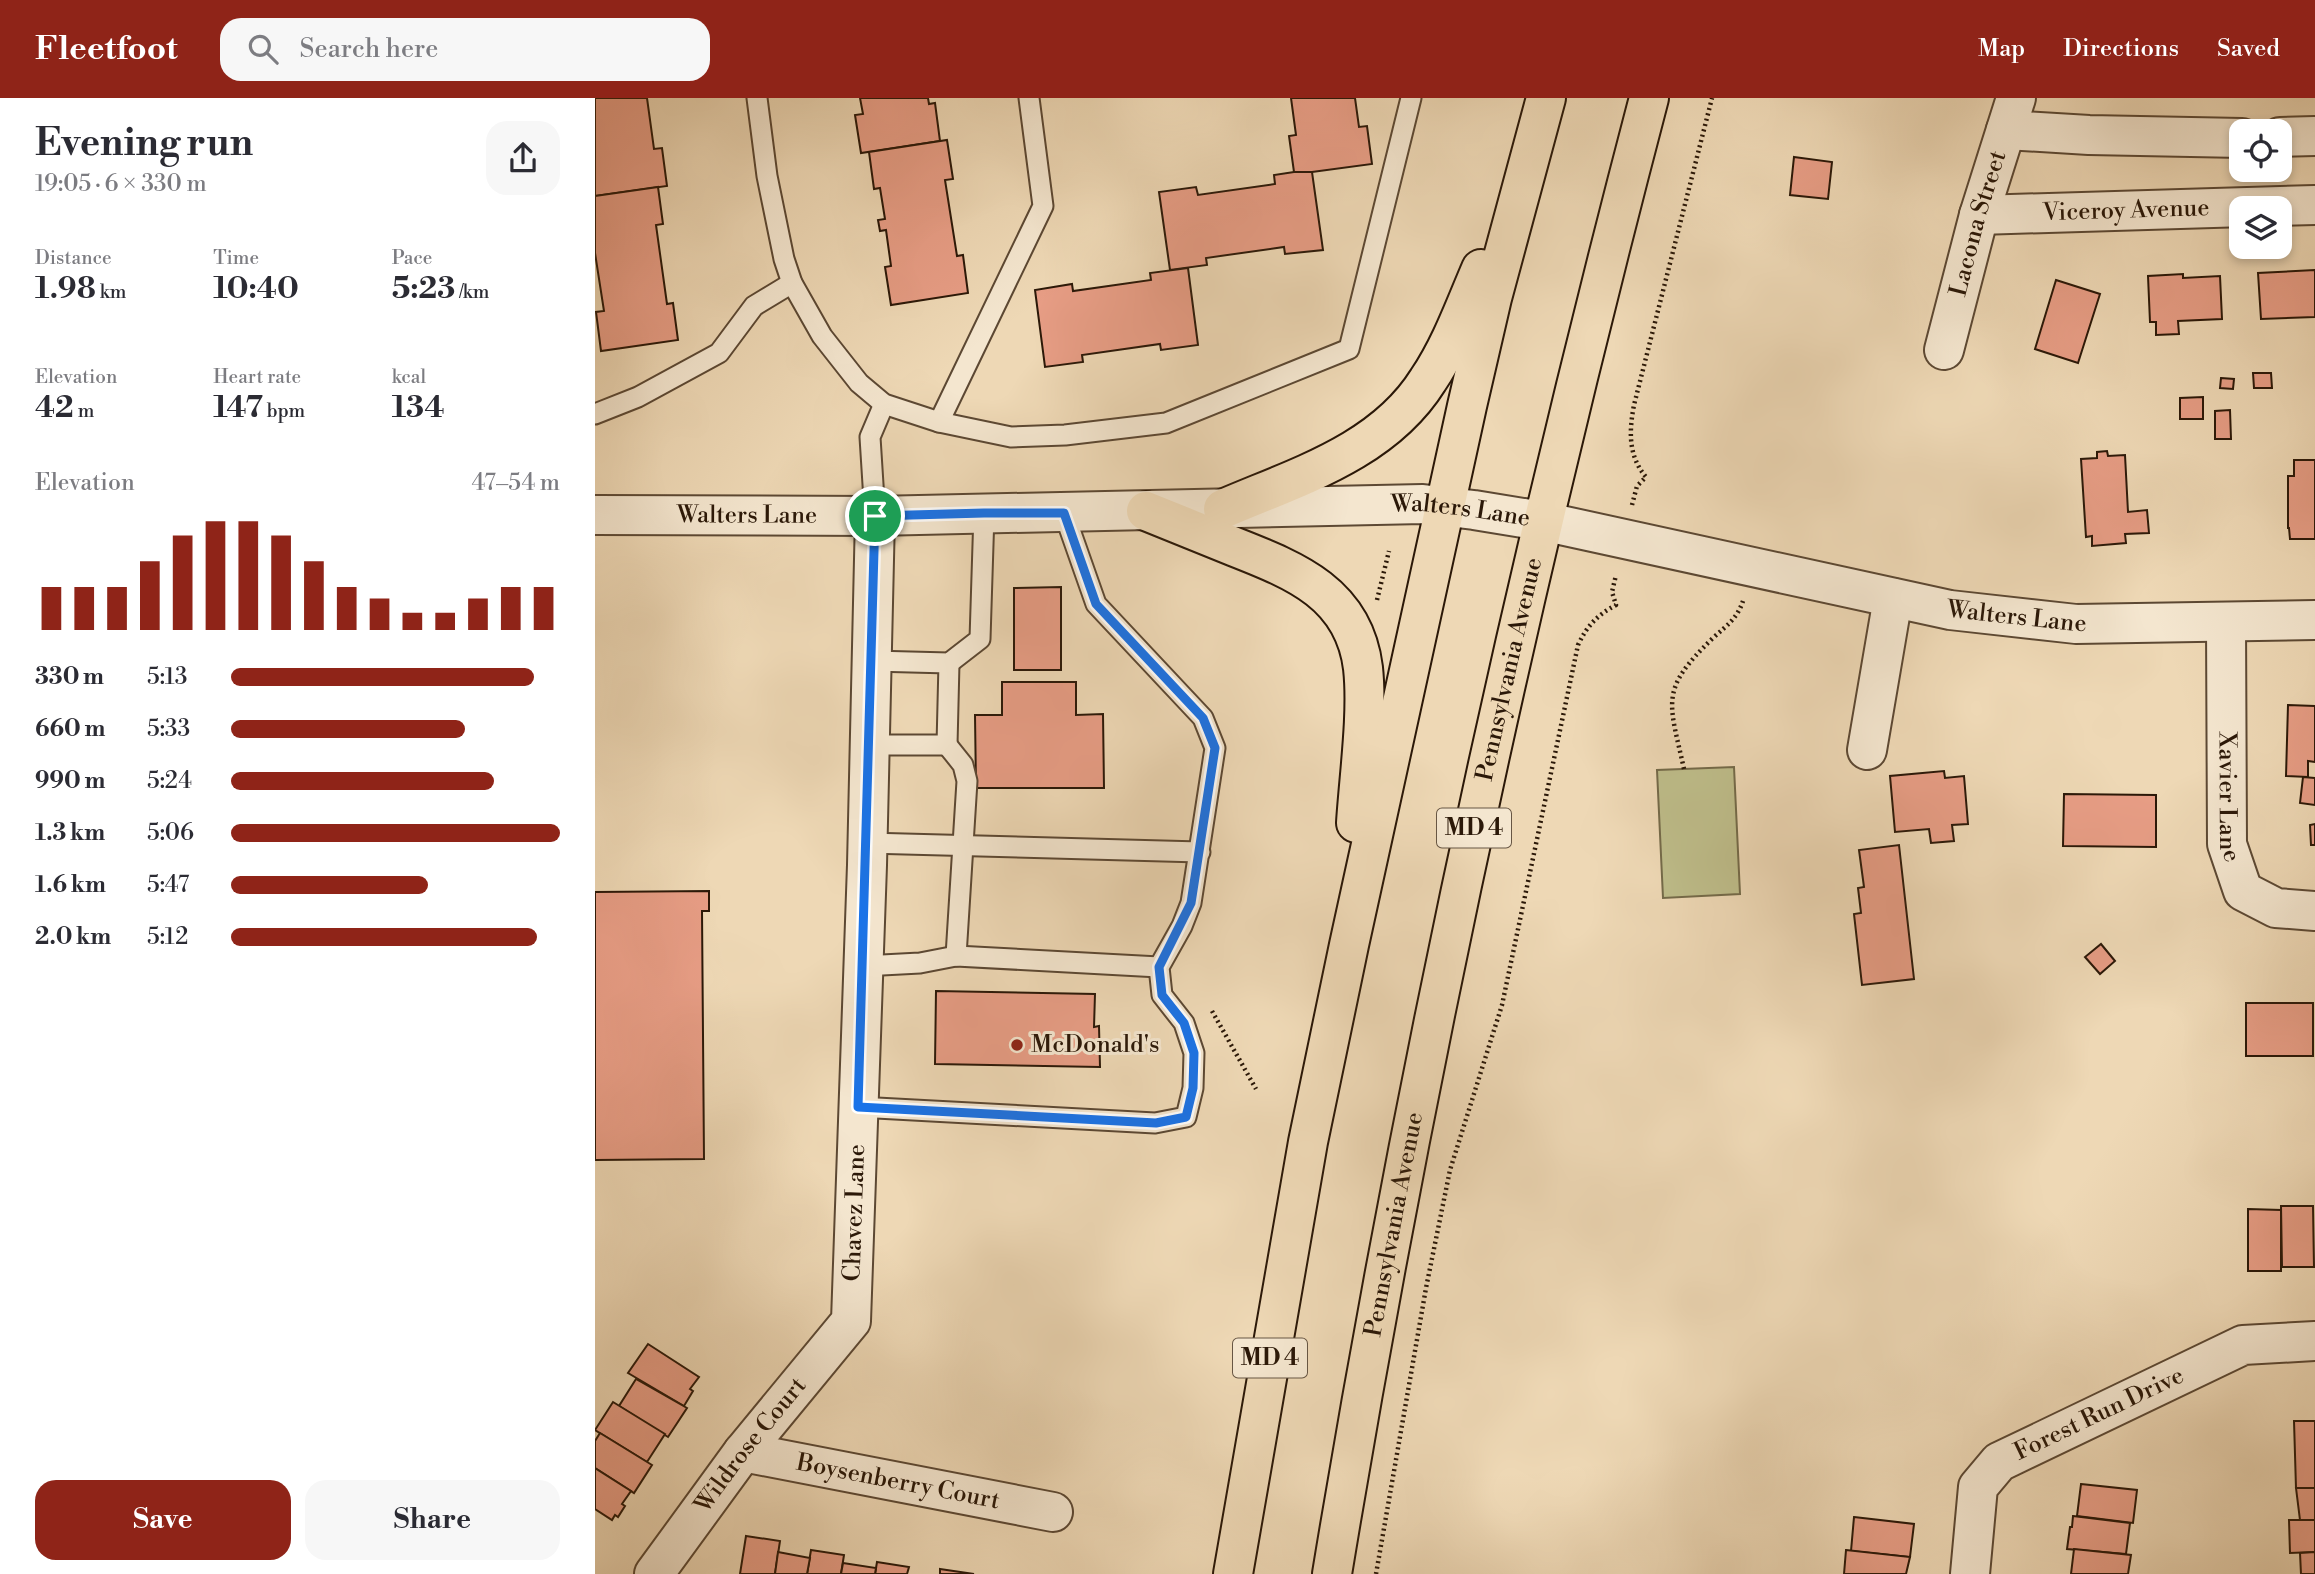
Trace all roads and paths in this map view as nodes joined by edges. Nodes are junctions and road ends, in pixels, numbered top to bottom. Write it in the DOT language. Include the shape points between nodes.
graph roads {
  1 [pos="757,98"];
  2 [pos="1029,98"];
  3 [pos="1411,98"];
  4 [pos="1546,98"];
  5 [pos="1649,98"];
  6 [pos="1711,98"];
  7 [pos="2011,114"];
  8 [pos="2315,136"];
  9 [pos="2292,137"];
  10 [pos="2229,138"];
  11 [pos="1531,159"];
  12 [pos="2315,205"];
  13 [pos="1979,215"];
  14 [pos="792,283"];
  15 [pos="1944,350"];
  16 [pos="884,404"];
  17 [pos="595,414"];
  18 [pos="939,422"];
  19 [pos="1637,486"];
  20 [pos="1445,506"];
  21 [pos="1223,509"];
  22 [pos="1146,511"];
  23 [pos="984,513"];
  24 [pos="1064,513"];
  25 [pos="595,515"];
  26 [pos="875,516"];
  27 [pos="1542,521"];
  28 [pos="1389,551"];
  29 [pos="1754,567"];
  30 [pos="1612,592"];
  31 [pos="1893,598"];
  32 [pos="1377,601"];
  33 [pos="2315,620"];
  34 [pos="2226,622"];
  35 [pos="872,661"];
  36 [pos="949,663"];
  37 [pos="870,745"];
  38 [pos="947,745"];
  39 [pos="1867,750"];
  40 [pos="1683,769"];
  41 [pos="867,843"];
  42 [pos="961,845"];
  43 [pos="1200,852"];
  44 [pos="2315,911"];
  45 [pos="1349,945"];
  46 [pos="956,956"];
  47 [pos="863,966"];
  48 [pos="1159,967"];
  49 [pos="858,1107"];
  50 [pos="851,1321"];
  51 [pos="2315,1341"];
  52 [pos="743,1451"];
  53 [pos="1052,1511"];
  54 [pos="654,1574"];
  55 [pos="1233,1574"];
  56 [pos="1332,1574"];
  57 [pos="1376,1574"];
  58 [pos="1969,1574"];
  1 -- 14 [label="lane" via="767,176"];
  2 -- 18 [label="lane" via="1043,206"];
  3 -- 18 [label="lane" via="1349,349 1166,424 1011,437"];
  4 -- 11 [label="highway, MD 4"];
  5 -- 27 [label="highway, Pennsylvania Avenue / MD 4"];
  6 -- 19 [label="path" via="1631,418 1633,456 1646,477"];
  7 -- 10 [label="street" via="2089,135"];
  7 -- 13 [label="street, Lacona Street"];
  8 -- 9 [label="street"];
  11 -- 20 [label="highway, MD 4" via="1492,298"];
  11 -- 21 [label="highway" via="1441,358 1412,403 1397,420 1354,451"];
  12 -- 13 [label="street, Viceroy Avenue"];
  13 -- 15 [label="street, Lacona Street"];
  14 -- 16 [label="lane" via="830,345 859,383"];
  14 -- 17 [label="lane" via="754,306 719,353 638,397"];
  16 -- 18 [label="lane"];
  16 -- 26 [label="lane" via="870,437"];
  20 -- 21 [label="street, Walters Lane"];
  20 -- 27 [label="street, Walters Lane"];
  20 -- 45 [label="highway, MD 4"];
  21 -- 22 [label="street, Walters Lane"];
  22 -- 24 [label="street, Walters Lane"];
  22 -- 45 [label="highway" via="1296,572 1331,600 1346,619 1363,667 1364,693"];
  23 -- 24 [label="street, Walters Lane"];
  23 -- 26 [label="street, Walters Lane"];
  23 -- 36 [label="lane" via="980,639"];
  24 -- 43 [label="lane" via="1096,604 1203,718 1215,748"];
  25 -- 26 [label="street, Walters Lane"];
  26 -- 35 [label="street, Chavez Lane"];
  27 -- 29 [label="street, Walters Lane"];
  27 -- 56 [label="highway, Pennsylvania Avenue / MD 4" via="1433,1023"];
  28 -- 32 [label="path"];
  29 -- 31 [label="street, Walters Lane"];
  29 -- 40 [label="path" via="1738,615 1688,662 1676,681 1671,713"];
  30 -- 57 [label="path" via="1616,605 1593,619 1578,645 1502,1005 1450,1170"];
  31 -- 34 [label="street, Walters Lane" via="1950,610 2076,624"];
  31 -- 39 [label="street"];
  33 -- 34 [label="street, Walters Lane"];
  34 -- 44 [label="street, Xavier Lane" via="2227,844 2242,891 2276,908"];
  35 -- 36 [label="lane"];
  35 -- 37 [label="street, Chavez Lane"];
  36 -- 38 [label="lane"];
  37 -- 38 [label="lane"];
  37 -- 41 [label="street, Chavez Lane"];
  38 -- 42 [label="lane" via="963,765 967,780"];
  41 -- 42 [label="lane"];
  41 -- 47 [label="street, Chavez Lane"];
  42 -- 43 [label="lane"];
  42 -- 46 [label="lane"];
  43 -- 48 [label="lane" via="1191,903"];
  45 -- 55 [label="highway, MD 4" via="1308,1142"];
  46 -- 47 [label="lane"];
  46 -- 48 [label="lane"];
  47 -- 49 [label="street, Chavez Lane"];
  48 -- 49 [label="lane" via="1162,995 1184,1023 1194,1053 1186,1117 1156,1123"];
  49 -- 50 [label="street, Chavez Lane"];
  50 -- 52 [label="street, Wildrose Court"];
  51 -- 58 [label="street, Forest Run Drive" via="2243,1345 1999,1462 1978,1487"];
  52 -- 53 [label="street, Boysenberry Court"];
  52 -- 54 [label="street, Wildrose Court"];
}
